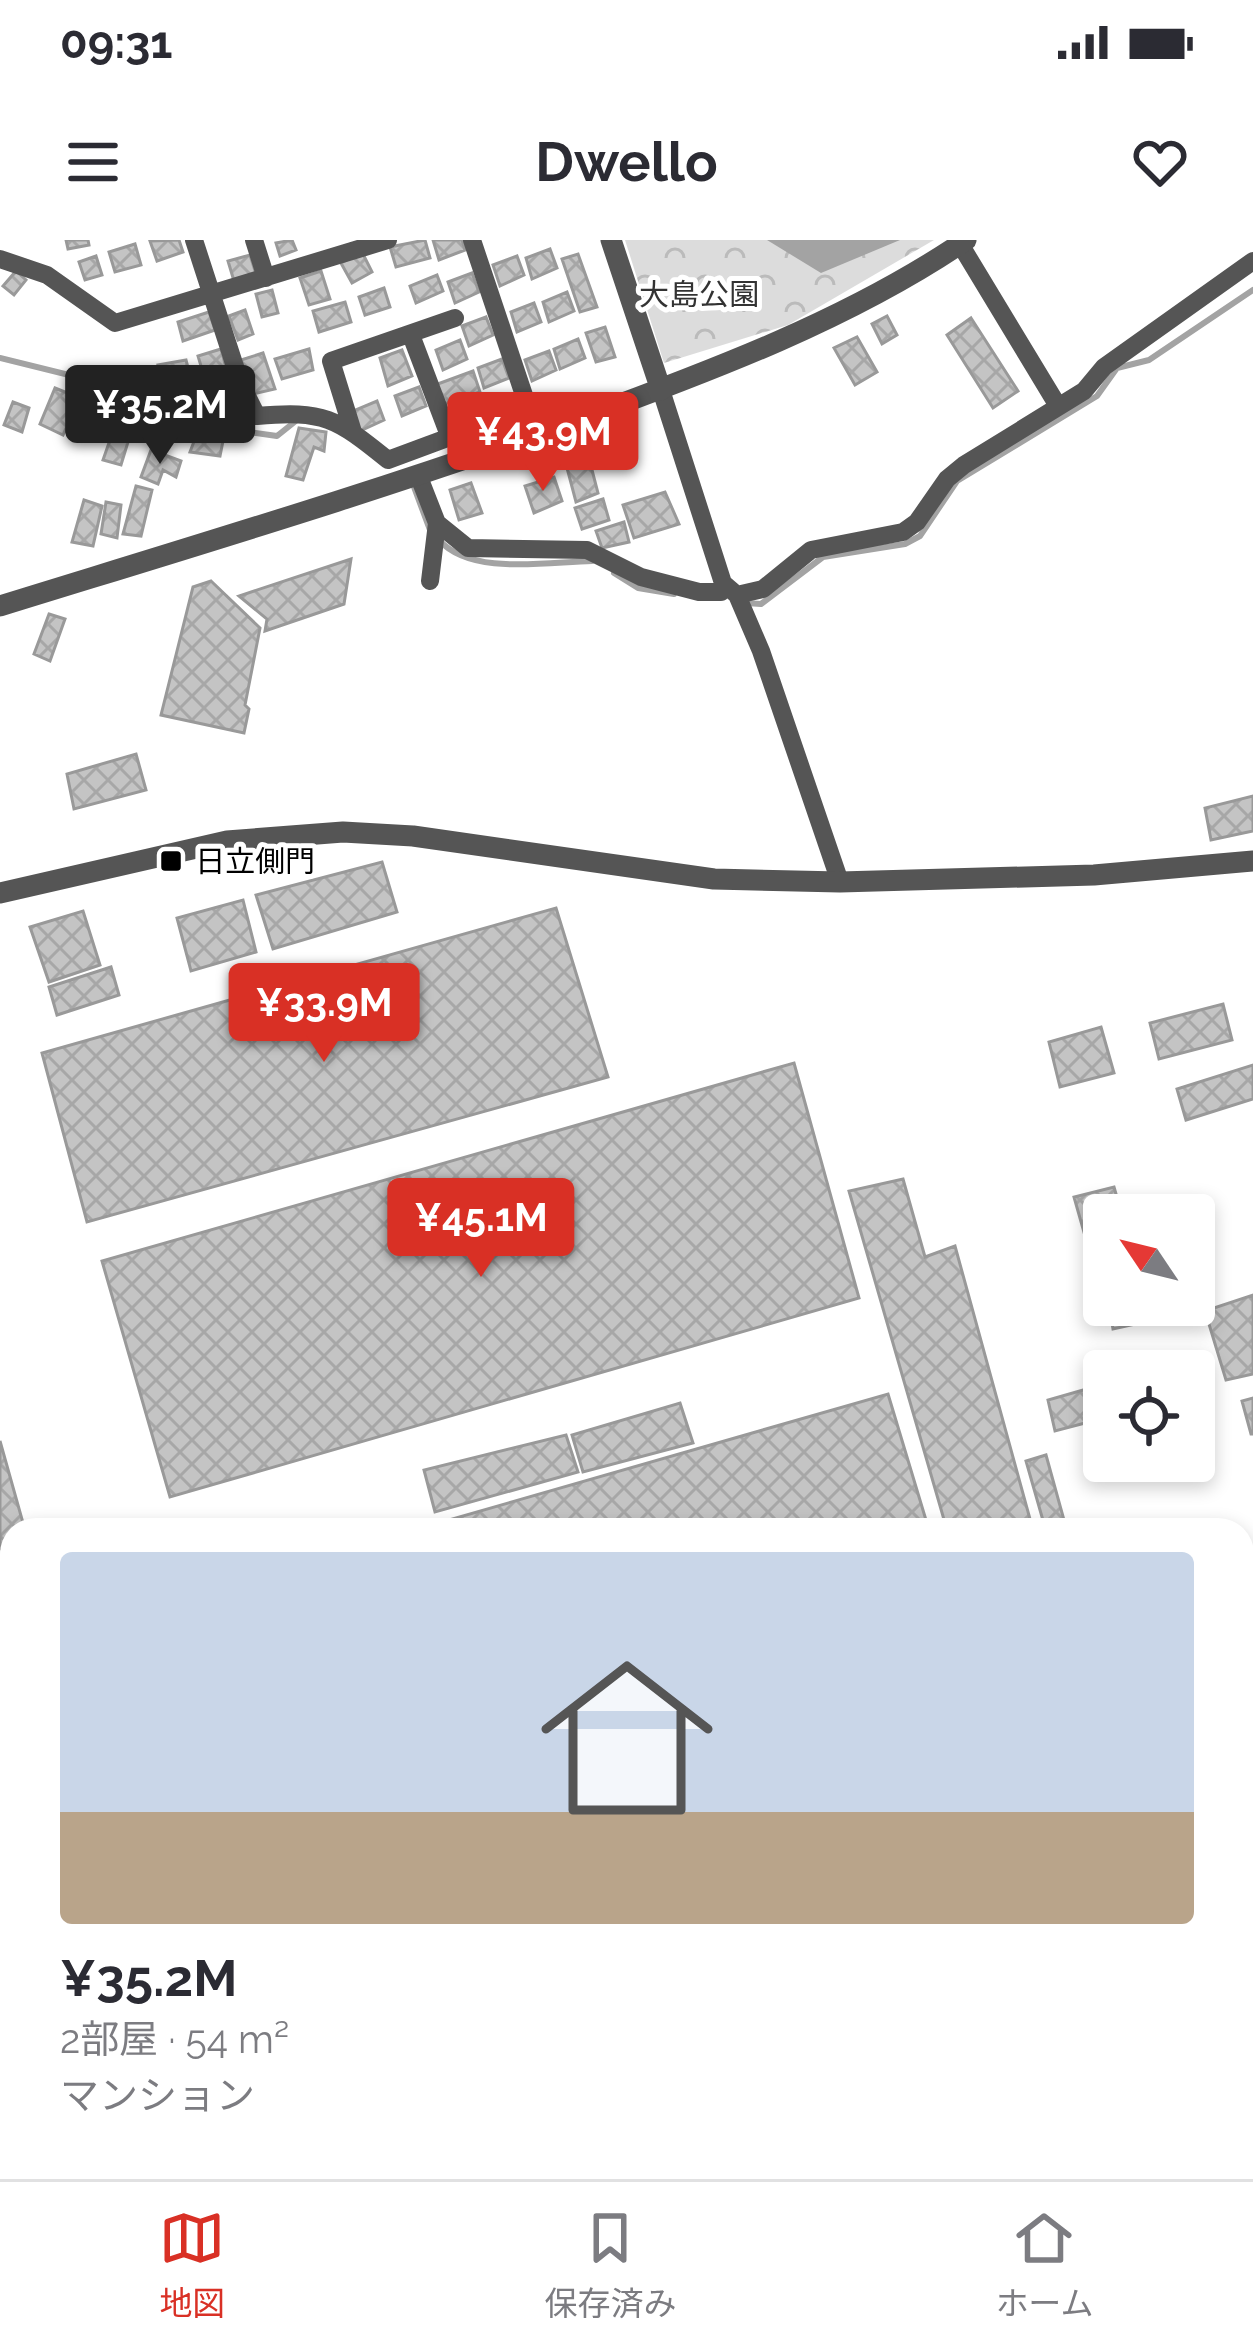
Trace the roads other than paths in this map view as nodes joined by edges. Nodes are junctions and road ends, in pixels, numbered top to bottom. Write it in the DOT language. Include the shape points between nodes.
graph roads {
  1 [pos="194,240"];
  2 [pos="254,240"];
  3 [pos="388,240"];
  4 [pos="472,240"];
  5 [pos="611,240"];
  6 [pos="963,242"];
  7 [pos="350,246"];
  8 [pos="0,259"];
  9 [pos="1253,261"];
  10 [pos="266,278"];
  11 [pos="212,295"];
  12 [pos="454,318"];
  13 [pos="411,334"];
  14 [pos="661,390"];
  15 [pos="1058,406"];
  16 [pos="485,424"];
  17 [pos="353,432"];
  18 [pos="537,434"];
  19 [pos="450,438"];
  20 [pos="419,477"];
  21 [pos="437,524"];
  22 [pos="430,581"];
  23 [pos="737,598"];
  24 [pos="0,606"];
  25 [pos="1253,861"];
  26 [pos="840,882"];
  27 [pos="0,893"];
  1 -- 11 [label="street"];
  2 -- 10 [label="street"];
  3 -- 7 [label="street"];
  4 -- 18 [label="street"];
  5 -- 14 [label="street"];
  6 -- 14 [label="street" via="793,334"];
  6 -- 15 [label="street"];
  7 -- 10 [label="street"];
  8 -- 11 [label="street" via="46,275 115,323"];
  9 -- 15 [label="street"];
  10 -- 11 [label="street"];
  11 -- 17 [label="street" via="257,416 311,413"];
  12 -- 13 [label="street"];
  13 -- 17 [label="street" via="331,361"];
  13 -- 19 [label="street"];
  14 -- 18 [label="street"];
  14 -- 23 [label="street"];
  15 -- 23 [label="street" via="947,479 904,532 812,550 763,589"];
  16 -- 19 [label="street"];
  17 -- 19 [label="street" via="388,460"];
  18 -- 20 [label="street"];
  20 -- 21 [label="street"];
  20 -- 24 [label="street"];
  21 -- 22 [label="street"];
  21 -- 23 [label="street" via="468,548 586,550 641,577"];
  23 -- 26 [label="street"];
  25 -- 26 [label="street"];
  26 -- 27 [label="street" via="714,879 343,832 227,841"];
}
